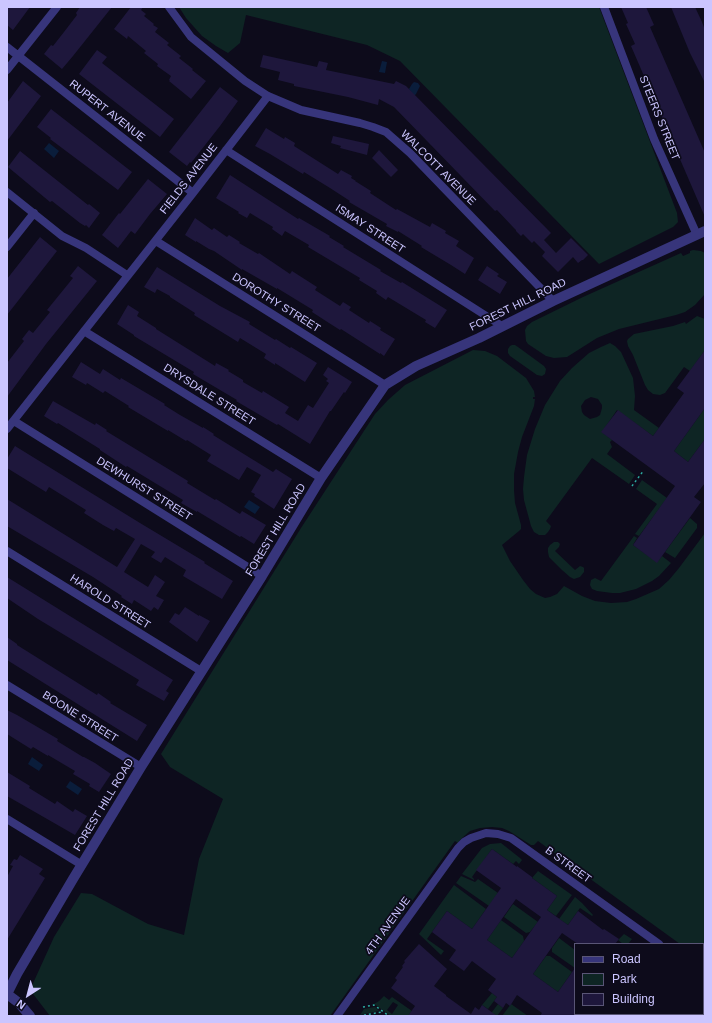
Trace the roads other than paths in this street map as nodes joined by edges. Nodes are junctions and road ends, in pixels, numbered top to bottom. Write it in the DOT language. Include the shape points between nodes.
graph roads {
  1 [pos="57,7"];
  2 [pos="169,7"];
  3 [pos="604,7"];
  4 [pos="7,47"];
  5 [pos="18,56"];
  6 [pos="7,70"];
  7 [pos="268,96"];
  8 [pos="226,150"];
  9 [pos="7,192"];
  10 [pos="193,193"];
  11 [pos="34,213"];
  12 [pos="701,233"];
  13 [pos="156,241"];
  14 [pos="7,247"];
  15 [pos="127,275"];
  16 [pos="553,302"];
  17 [pos="502,326"];
  18 [pos="84,331"];
  19 [pos="384,385"];
  20 [pos="14,421"];
  21 [pos="7,429"];
  22 [pos="321,478"];
  23 [pos="7,551"];
  24 [pos="262,576"];
  25 [pos="201,671"];
  26 [pos="7,685"];
  27 [pos="141,767"];
  28 [pos="7,819"];
  29 [pos="458,848"];
  30 [pos="82,865"];
  31 [pos="658,943"];
  32 [pos="7,994"];
  33 [pos="30,1016"];
  34 [pos="337,1016"];
  1 -- 5 [label="street"];
  2 -- 7 [label="street, WALCOTT AVENUE" via="191,37"];
  3 -- 12 [label="street, STEERS STREET" via="654,139"];
  4 -- 5 [label="street, RUPERT AVENUE"];
  5 -- 6 [label="street"];
  5 -- 10 [label="street, RUPERT AVENUE"];
  7 -- 8 [label="street, FIELDS AVENUE"];
  7 -- 16 [label="street, WALCOTT AVENUE" via="301,110 360,123 386,132 410,153"];
  8 -- 10 [label="street, FIELDS AVENUE"];
  8 -- 17 [label="street, ISMAY STREET"];
  9 -- 11 [label="street"];
  10 -- 13 [label="street, FIELDS AVENUE"];
  11 -- 14 [label="street"];
  11 -- 15 [label="street" via="62,236 86,248"];
  12 -- 16 [label="street, FOREST HILL ROAD"];
  13 -- 15 [label="street, FIELDS AVENUE"];
  13 -- 19 [label="street, DOROTHY STREET"];
  15 -- 18 [label="street, FIELDS AVENUE"];
  16 -- 17 [label="street, FOREST HILL ROAD"];
  17 -- 19 [label="street, FOREST HILL ROAD" via="416,366"];
  18 -- 20 [label="street, FIELDS AVENUE"];
  18 -- 22 [label="street, DRYSDALE STREET"];
  19 -- 22 [label="street, FOREST HILL ROAD"];
  20 -- 21 [label="street, FIELDS AVENUE"];
  20 -- 24 [label="street, DEWHURST STREET"];
  22 -- 24 [label="street, FOREST HILL ROAD"];
  23 -- 25 [label="street, HAROLD STREET"];
  24 -- 25 [label="street, FOREST HILL ROAD"];
  25 -- 27 [label="street, FOREST HILL ROAD"];
  26 -- 27 [label="street, BOONE STREET"];
  27 -- 30 [label="street, FOREST HILL ROAD"];
  28 -- 30 [label="street"];
  29 -- 31 [label="street, B STREET" via="471,838 486,834 510,838"];
  29 -- 34 [label="street, 4TH AVENUE"];
  30 -- 32 [label="street, FOREST HILL ROAD"];
  32 -- 33 [label="street" via="20,1003"];
}
